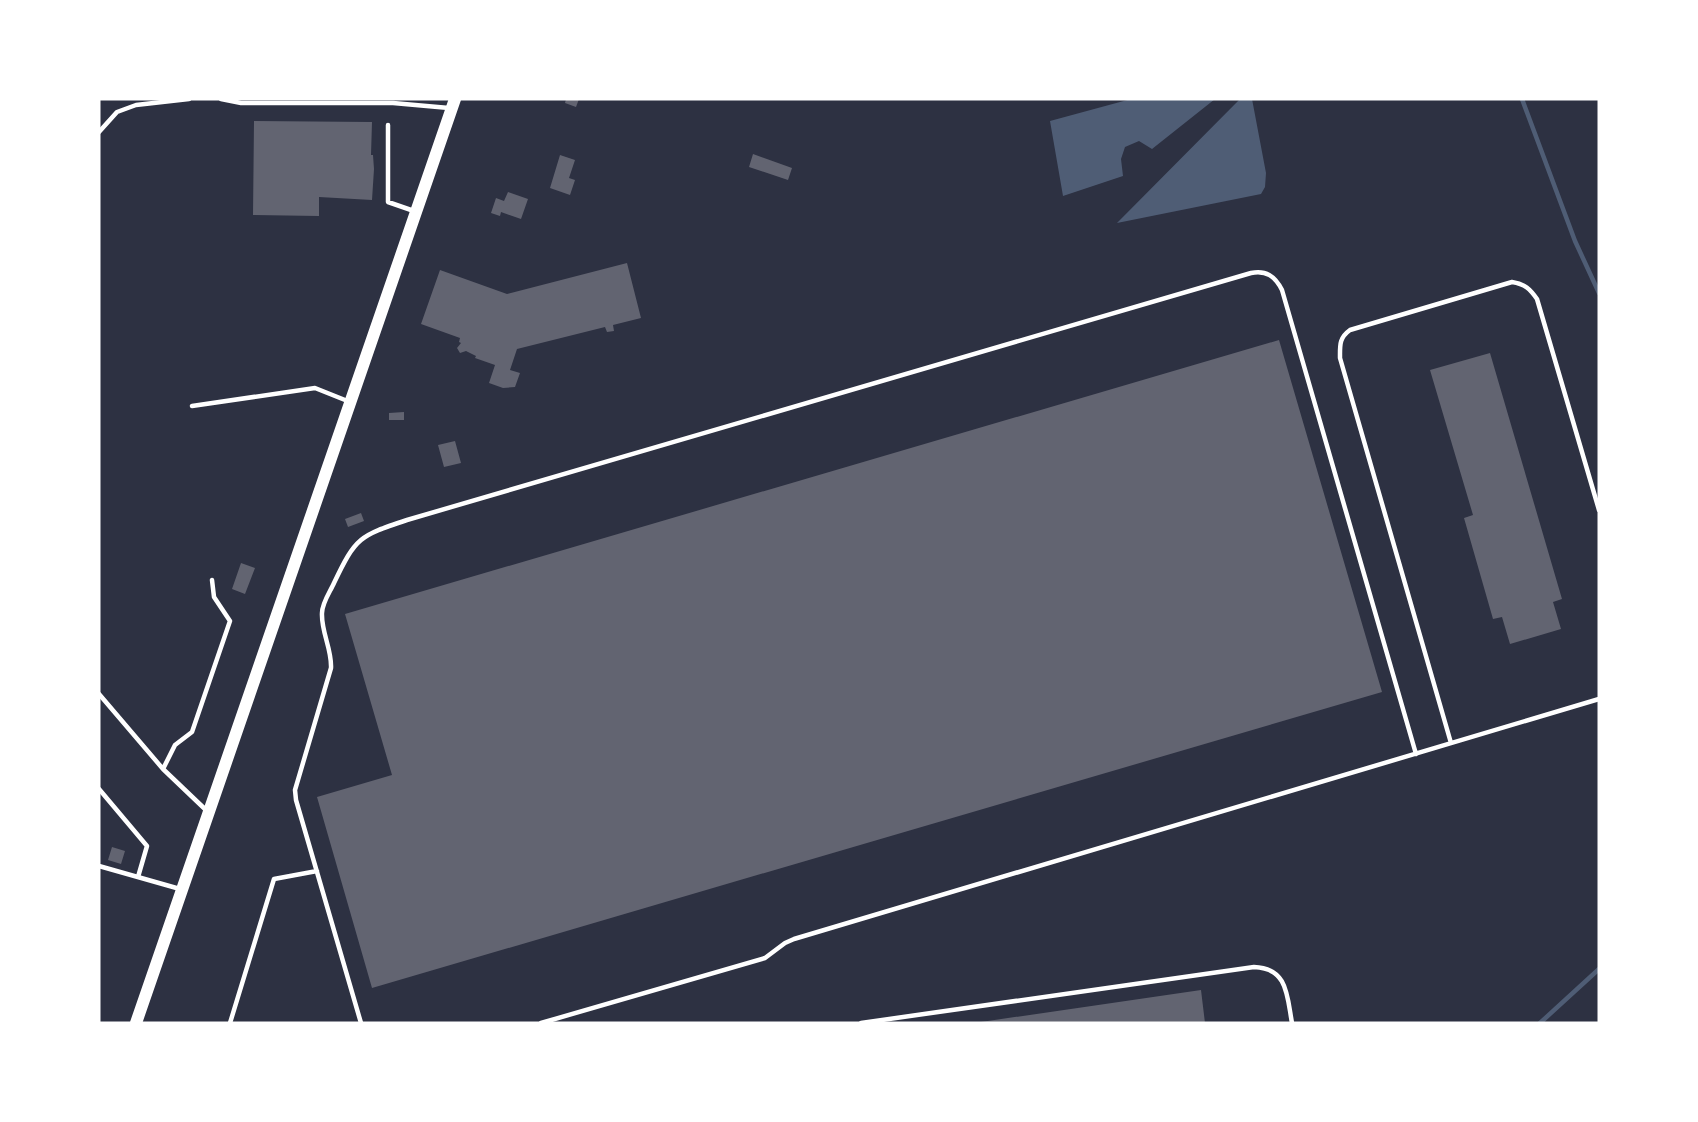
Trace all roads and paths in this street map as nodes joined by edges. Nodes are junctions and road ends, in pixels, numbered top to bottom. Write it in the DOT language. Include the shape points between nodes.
graph roads {
  1 [pos="133,99"];
  2 [pos="189,99"];
  3 [pos="221,99"];
  4 [pos="354,101"];
  5 [pos="454,104"];
  6 [pos="136,105"];
  7 [pos="388,125"];
  8 [pos="99,132"];
  9 [pos="417,212"];
  10 [pos="350,402"];
  11 [pos="192,406"];
  12 [pos="1599,510"];
  13 [pos="212,580"];
  14 [pos="99,694"];
  15 [pos="1599,699"];
  16 [pos="1451,743"];
  17 [pos="1416,754"];
  18 [pos="163,769"];
  19 [pos="99,789"];
  20 [pos="209,812"];
  21 [pos="99,866"];
  22 [pos="317,871"];
  23 [pos="138,877"];
  24 [pos="182,890"];
  25 [pos="136,1023"];
  26 [pos="230,1023"];
  27 [pos="361,1023"];
  28 [pos="541,1023"];
  29 [pos="861,1023"];
  30 [pos="1292,1023"];
  1 -- 6 [label="lane"];
  2 -- 6 [label="lane"];
  3 -- 4 [label="lane" via="241,103"];
  4 -- 5 [label="lane"];
  5 -- 9 [label="main road"];
  6 -- 8 [label="lane" via="117,112"];
  7 -- 9 [label="lane" via="388,202"];
  9 -- 10 [label="main road"];
  10 -- 11 [label="lane" via="315,388"];
  10 -- 20 [label="main road"];
  12 -- 16 [label="lane" via="1538,299 1531,290 1512,282 1343,335 1340,358"];
  13 -- 18 [label="lane" via="214,597 230,621 192,732 175,745"];
  14 -- 18 [label="lane"];
  15 -- 16 [label="lane"];
  16 -- 17 [label="lane"];
  17 -- 22 [label="lane" via="1282,290 1274,278 1260,271 516,487 364,537 348,556 322,610 331,668 296,786 296,800"];
  17 -- 28 [label="lane" via="794,939 765,958"];
  18 -- 20 [label="lane"];
  19 -- 23 [label="lane" via="147,846"];
  20 -- 24 [label="main road"];
  21 -- 23 [label="lane"];
  22 -- 26 [label="lane" via="274,879"];
  22 -- 27 [label="lane"];
  23 -- 24 [label="lane"];
  24 -- 25 [label="main road"];
  29 -- 30 [label="lane" via="1254,966 1265,967 1280,977"];
}
